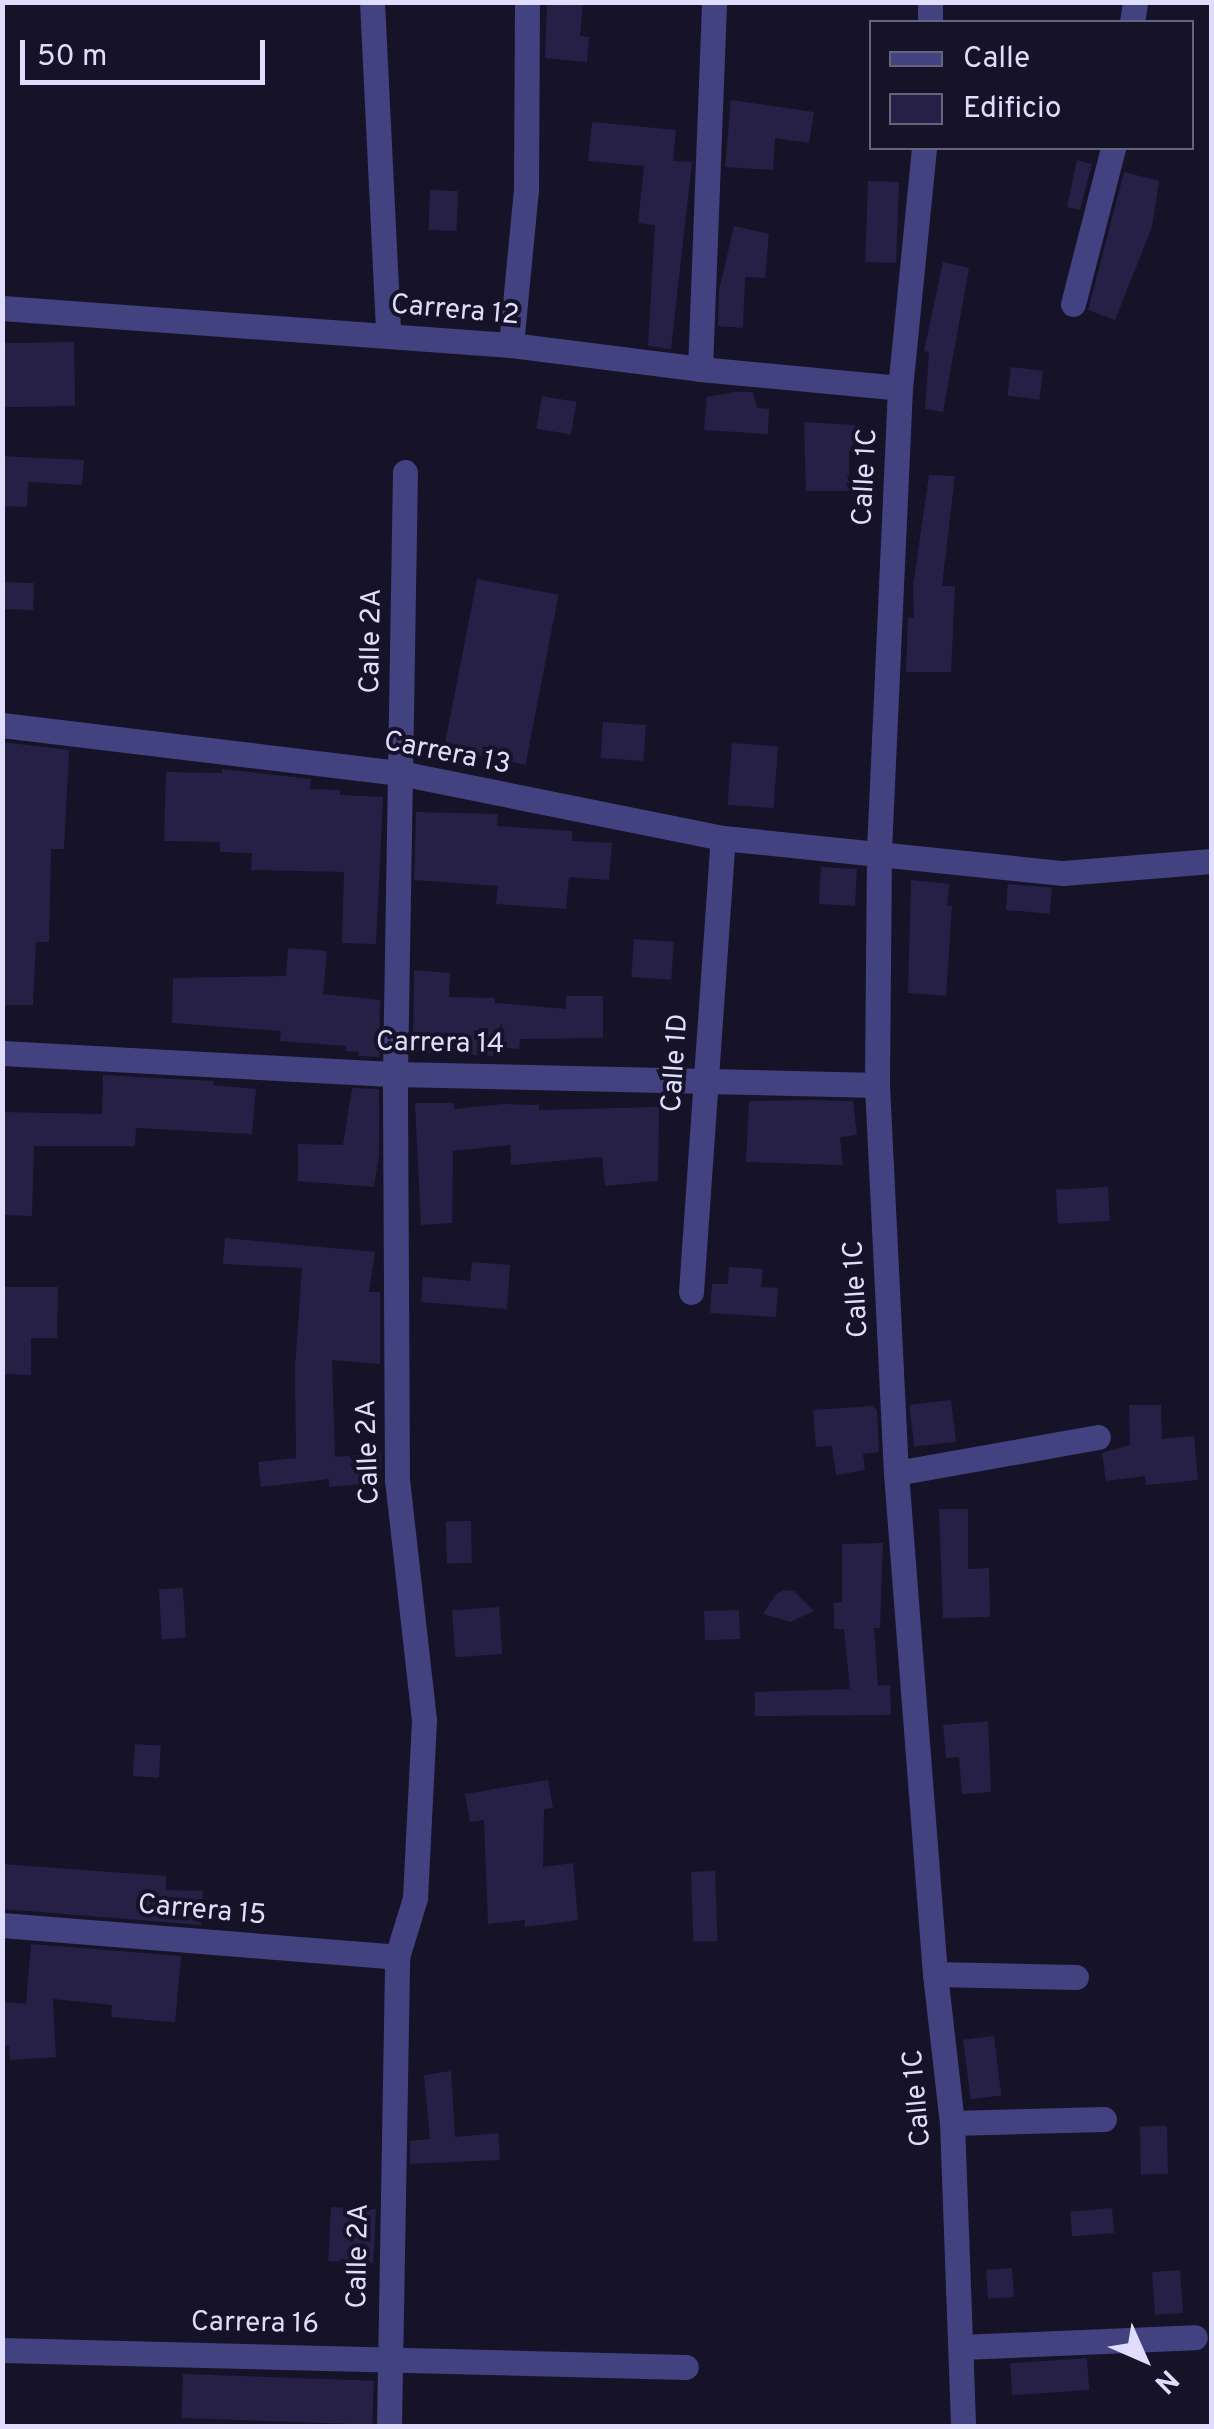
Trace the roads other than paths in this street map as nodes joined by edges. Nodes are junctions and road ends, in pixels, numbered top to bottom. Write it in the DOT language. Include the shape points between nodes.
graph roads {
  1 [pos="372,2"];
  2 [pos="527,2"];
  3 [pos="714,2"];
  4 [pos="924,150"];
  5 [pos="1112,150"];
  6 [pos="1073,304"];
  7 [pos="2,308"];
  8 [pos="388,335"];
  9 [pos="511,345"];
  10 [pos="700,370"];
  11 [pos="900,388"];
  12 [pos="405,472"];
  13 [pos="2,725"];
  14 [pos="400,773"];
  15 [pos="723,838"];
  16 [pos="879,851"];
  17 [pos="1212,861"];
  18 [pos="2,1053"];
  19 [pos="395,1074"];
  20 [pos="704,1080"];
  21 [pos="876,1085"];
  22 [pos="691,1292"];
  23 [pos="1098,1437"];
  24 [pos="896,1472"];
  25 [pos="2,1925"];
  26 [pos="397,1957"];
  27 [pos="936,1974"];
  28 [pos="1076,1977"];
  29 [pos="1104,2119"];
  30 [pos="952,2124"];
  31 [pos="1196,2337"];
  32 [pos="961,2348"];
  33 [pos="2,2350"];
  34 [pos="387,2356"];
  35 [pos="686,2367"];
  36 [pos="389,2426"];
  37 [pos="963,2426"];
  1 -- 8 [label="street"];
  2 -- 9 [label="street" via="526,190"];
  3 -- 10 [label="street"];
  4 -- 11 [label="street, Calle 1C"];
  5 -- 6 [label="street"];
  7 -- 8 [label="street, Carrera 12"];
  8 -- 9 [label="street, Carrera 12"];
  9 -- 10 [label="street, Carrera 12"];
  10 -- 11 [label="street, Carrera 12"];
  11 -- 16 [label="street, Calle 1C"];
  12 -- 14 [label="street, Calle 2A"];
  13 -- 14 [label="street, Carrera 13"];
  14 -- 15 [label="street, Carrera 13"];
  14 -- 19 [label="street, Calle 2A"];
  15 -- 16 [label="street, Carrera 13"];
  15 -- 20 [label="street, Calle 1D"];
  16 -- 17 [label="street, Carrera 13" via="1063,873"];
  16 -- 21 [label="street, Calle 1C"];
  18 -- 19 [label="street, Carrera 14"];
  19 -- 20 [label="street, Carrera 14"];
  19 -- 26 [label="street, Calle 2A" via="397,1480 424,1720 415,1898"];
  20 -- 21 [label="street, Carrera 14"];
  20 -- 22 [label="street, Calle 1D"];
  21 -- 24 [label="street, Calle 1C"];
  23 -- 24 [label="street"];
  24 -- 27 [label="street, Calle 1C"];
  25 -- 26 [label="street, Carrera 15"];
  26 -- 34 [label="street, Calle 2A"];
  27 -- 28 [label="street"];
  27 -- 30 [label="street, Calle 1C"];
  29 -- 30 [label="street"];
  30 -- 32 [label="street, Calle 1C"];
  31 -- 32 [label="street"];
  32 -- 37 [label="street, Calle 1C"];
  33 -- 34 [label="street, Carrera 16"];
  34 -- 35 [label="street, Carrera 16"];
  34 -- 36 [label="street, Calle 2A"];
}
